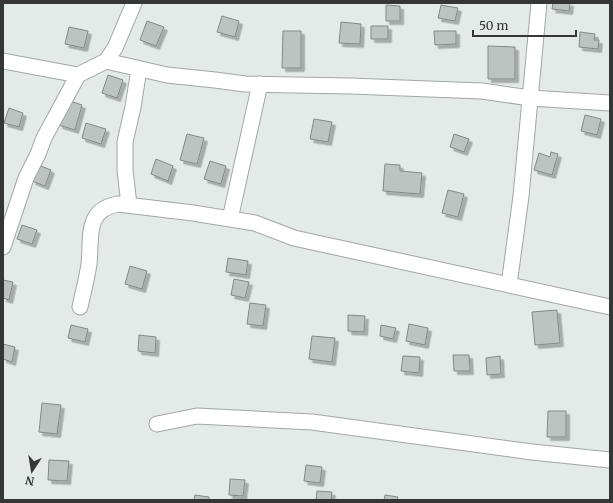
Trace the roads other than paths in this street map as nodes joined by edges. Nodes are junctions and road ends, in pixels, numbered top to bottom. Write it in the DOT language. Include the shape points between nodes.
graph roads {
  1 [pos="134,3"];
  2 [pos="539,3"];
  3 [pos="3,61"];
  4 [pos="106,62"];
  5 [pos="139,69"];
  6 [pos="78,75"];
  7 [pos="260,84"];
  8 [pos="530,98"];
  9 [pos="610,104"];
  10 [pos="129,205"];
  11 [pos="230,219"];
  12 [pos="4,239"];
  13 [pos="509,285"];
  14 [pos="80,307"];
  15 [pos="610,307"];
  16 [pos="157,424"];
  17 [pos="610,460"];
  1 -- 4 [label="street" via="115,48"];
  2 -- 8 [label="street"];
  3 -- 6 [label="street"];
  4 -- 5 [label="street"];
  4 -- 6 [label="street"];
  5 -- 7 [label="street" via="167,75"];
  5 -- 10 [label="street" via="125,142"];
  6 -- 12 [label="street" via="44,138 26,178"];
  7 -- 8 [label="street" via="482,91"];
  7 -- 11 [label="street"];
  8 -- 9 [label="street"];
  8 -- 13 [label="street"];
  10 -- 11 [label="street"];
  10 -- 14 [label="street" via="108,206 95,218 91,228 89,264"];
  11 -- 13 [label="street" via="255,223 294,238"];
  13 -- 15 [label="street"];
  16 -- 17 [label="street" via="197,416 312,422"];
}
